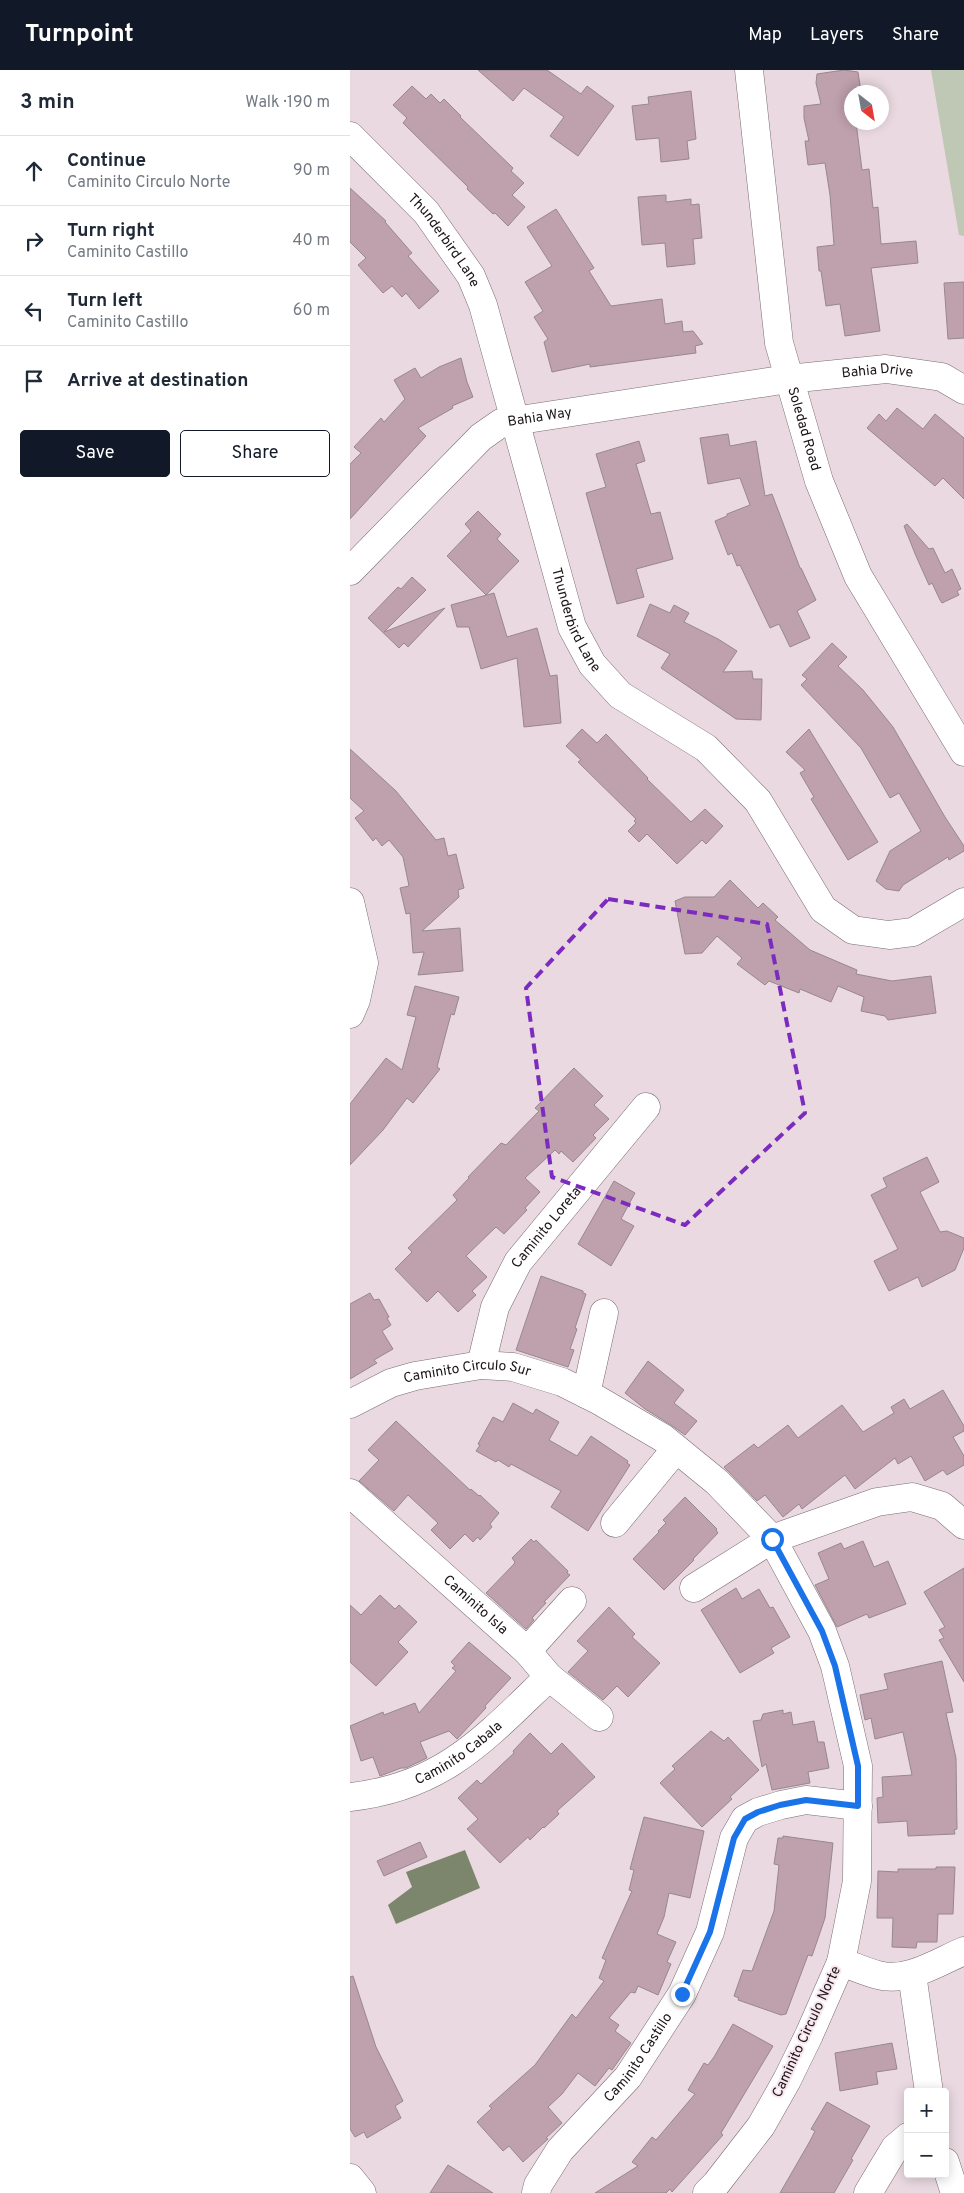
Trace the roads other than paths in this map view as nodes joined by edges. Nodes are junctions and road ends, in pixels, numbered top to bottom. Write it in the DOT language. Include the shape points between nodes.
graph roads {
  1 [pos="748,70"];
  2 [pos="350,136"];
  3 [pos="788,379"];
  4 [pos="964,390"];
  5 [pos="515,422"];
  6 [pos="350,571"];
  7 [pos="964,752"];
  8 [pos="350,902"];
  9 [pos="964,902"];
  10 [pos="350,1014"];
  11 [pos="646,1107"];
  12 [pos="604,1312"];
  13 [pos="481,1365"];
  14 [pos="586,1394"];
  15 [pos="350,1404"];
  16 [pos="676,1449"];
  17 [pos="350,1493"];
  18 [pos="616,1523"];
  19 [pos="964,1525"];
  20 [pos="772,1539"];
  21 [pos="694,1588"];
  22 [pos="572,1601"];
  23 [pos="527,1651"];
  24 [pos="549,1677"];
  25 [pos="599,1717"];
  26 [pos="350,1798"];
  27 [pos="858,1806"];
  28 [pos="964,1951"];
  29 [pos="841,1962"];
  30 [pos="912,1974"];
  31 [pos="928,2088"];
  32 [pos="904,2140"];
  33 [pos="949,2174"];
  34 [pos="350,2178"];
  35 [pos="362,2193"];
  36 [pos="536,2193"];
  37 [pos="707,2193"];
  38 [pos="868,2193"];
  39 [pos="955,2193"];
  1 -- 3 [label="street, Soledad Road" via="779,343"];
  2 -- 5 [label="street, Thunderbird Lane" via="426,212 470,276 483,305"];
  3 -- 4 [label="street, Bahia Drive" via="886,369 942,377"];
  3 -- 5 [label="street, Bahia Way"];
  3 -- 7 [label="street, Soledad Road" via="819,481 858,576"];
  5 -- 6 [label="street, Bahia Way" via="500,423 481,437"];
  5 -- 9 [label="street, Thunderbird Lane" via="572,627 592,664 620,694 713,755 758,801 823,909 853,930 889,935 913,932"];
  8 -- 10 [label="street" via="364,963"];
  11 -- 13 [label="street, Caminito Loreta" via="518,1262 495,1307"];
  12 -- 14 [label="street"];
  13 -- 14 [label="street, Caminito Circulo Sur" via="514,1367 562,1382"];
  13 -- 15 [label="street, Caminito Circulo Sur" via="391,1383"];
  14 -- 16 [label="street, Caminito Circulo Sur" via="663,1438"];
  16 -- 18 [label="street"];
  16 -- 20 [label="street, Caminito Circulo Sur" via="717,1482"];
  17 -- 23 [label="street, Caminito Isla"];
  19 -- 20 [label="street" via="942,1506 912,1498 877,1502"];
  20 -- 21 [label="street"];
  20 -- 27 [label="street, Caminito Circulo Norte" via="822,1631 835,1666 858,1766"];
  22 -- 23 [label="street"];
  23 -- 24 [label="street, Caminito Isla"];
  24 -- 25 [label="street, Caminito Isla"];
  24 -- 26 [label="street, Caminito Cabala" via="469,1752 437,1772 407,1786"];
  27 -- 29 [label="street, Caminito Circulo Norte" via="857,1880"];
  27 -- 36 [label="street, Caminito Castillo" via="806,1800 780,1805 745,1819 734,1838 710,1932 682,1994 628,2077 560,2150"];
  28 -- 30 [label="street"];
  29 -- 30 [label="street" via="880,1976"];
  29 -- 37 [label="street, Caminito Circulo Norte" via="809,2035 765,2118"];
  30 -- 31 [label="street"];
  32 -- 38 [label="street" via="895,2148"];
  33 -- 39 [label="street"];
  34 -- 35 [label="street"];
}
